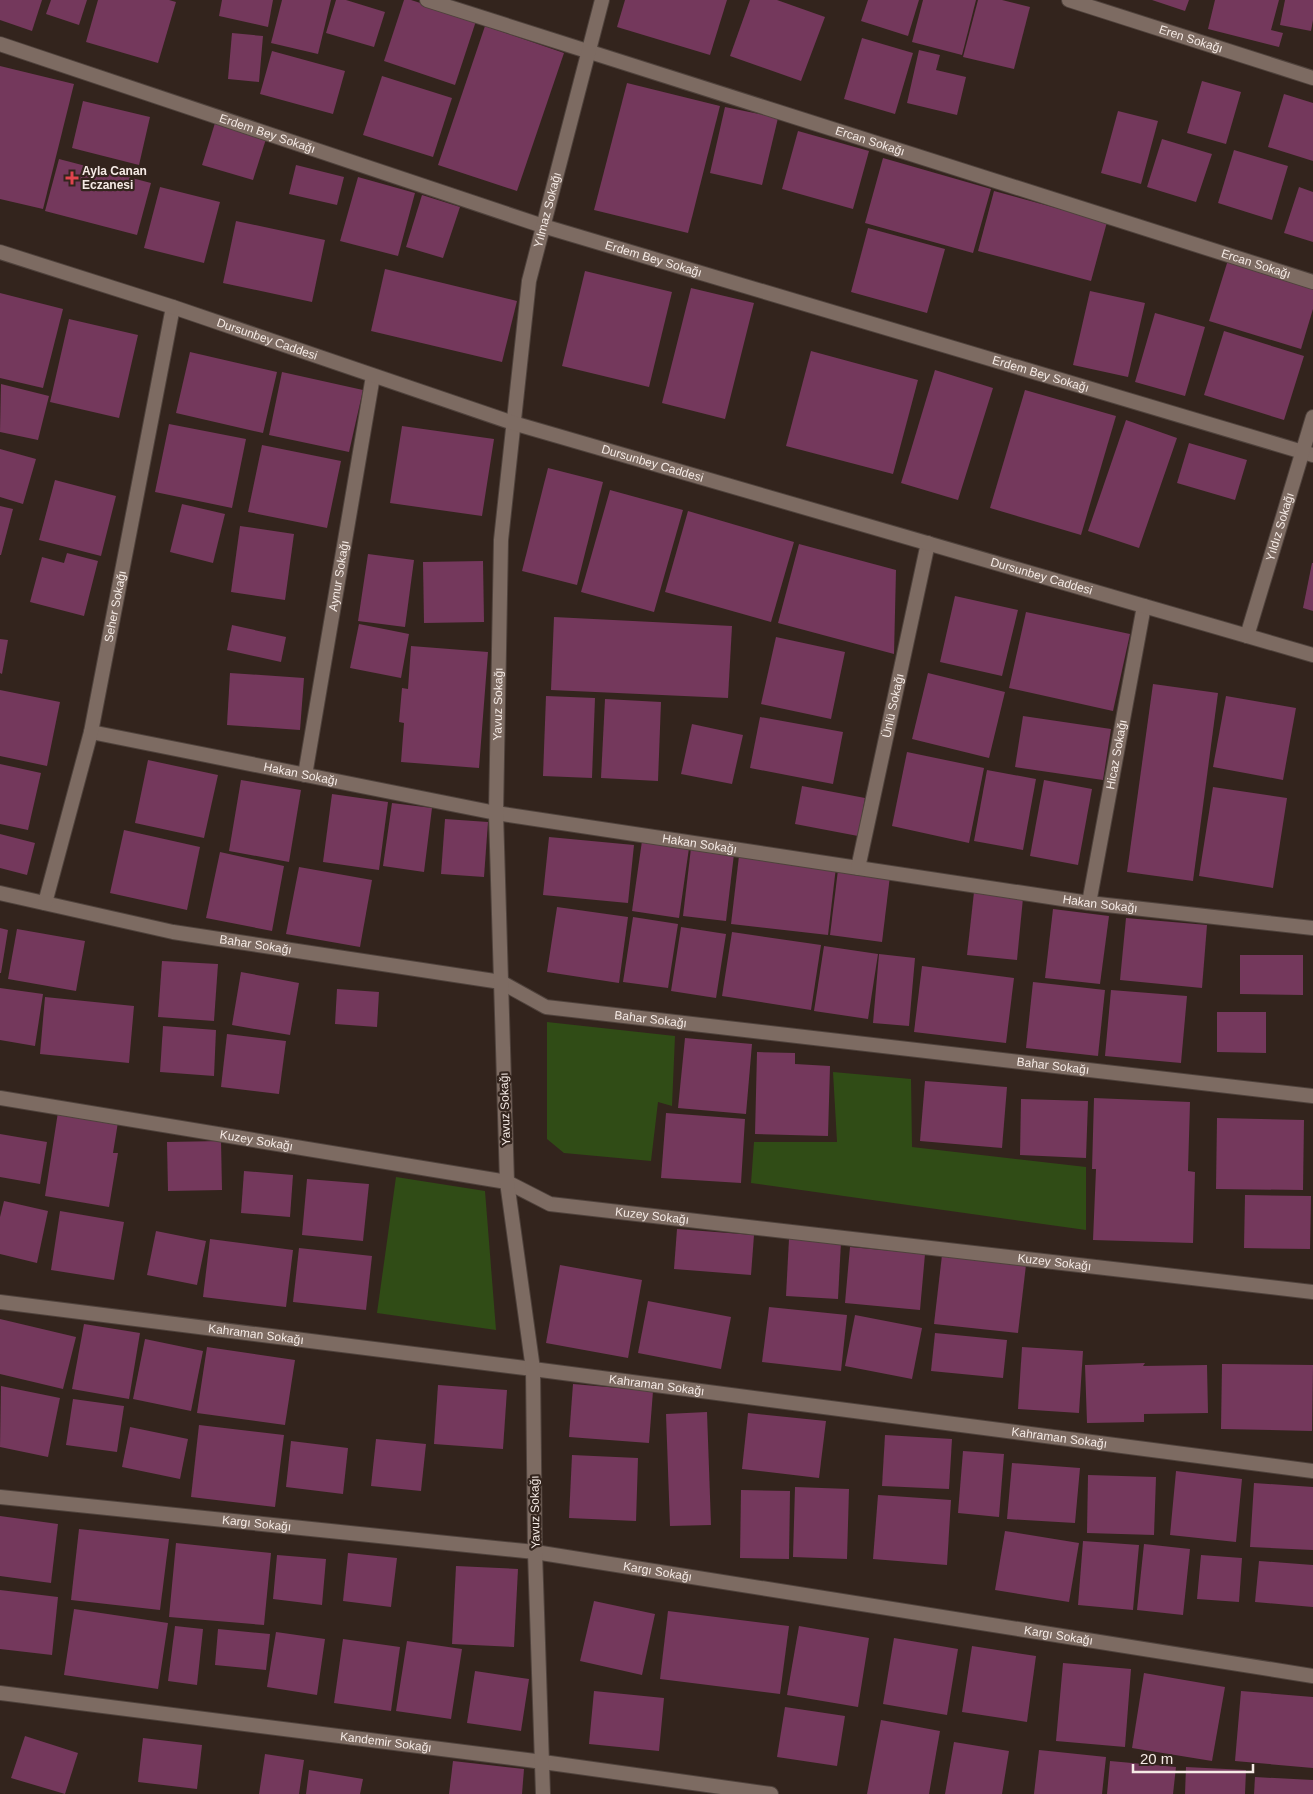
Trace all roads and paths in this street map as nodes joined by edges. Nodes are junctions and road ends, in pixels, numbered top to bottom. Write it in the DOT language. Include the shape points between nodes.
graph roads {
  1 [pos="427,0"];
  2 [pos="602,0"];
  3 [pos="1069,0"];
  4 [pos="0,44"];
  5 [pos="588,51"];
  6 [pos="1313,78"];
  7 [pos="542,226"];
  8 [pos="0,252"];
  9 [pos="1313,282"];
  10 [pos="173,308"];
  11 [pos="373,376"];
  12 [pos="1313,418"];
  13 [pos="513,423"];
  14 [pos="1308,453"];
  15 [pos="928,543"];
  16 [pos="1144,606"];
  17 [pos="1247,636"];
  18 [pos="1313,655"];
  19 [pos="91,732"];
  20 [pos="306,775"];
  21 [pos="496,813"];
  22 [pos="858,868"];
  23 [pos="0,893"];
  24 [pos="45,903"];
  25 [pos="1089,903"];
  26 [pos="1313,928"];
  27 [pos="501,982"];
  28 [pos="1313,1096"];
  29 [pos="0,1098"];
  30 [pos="507,1182"];
  31 [pos="1313,1292"];
  32 [pos="0,1302"];
  33 [pos="533,1369"];
  34 [pos="1313,1471"];
  35 [pos="0,1497"];
  36 [pos="535,1552"];
  37 [pos="1313,1676"];
  38 [pos="0,1693"];
  39 [pos="542,1762"];
  40 [pos="542,1794"];
  41 [pos="771,1794"];
  1 -- 5 [label="street, Ercan Sokağı"];
  2 -- 5 [label="street, Yılmaz Sokağı"];
  3 -- 6 [label="street, Eren Sokağı"];
  4 -- 7 [label="street, Erdem Bey Sokağı"];
  5 -- 7 [label="street, Yılmaz Sokağı"];
  5 -- 9 [label="street, Ercan Sokağı"];
  7 -- 13 [label="street, Yılmaz Sokağı" via="529,281"];
  7 -- 14 [label="street, Erdem Bey Sokağı"];
  8 -- 10 [label="street, Dursunbey Caddesi"];
  10 -- 11 [label="street, Dursunbey Caddesi"];
  10 -- 19 [label="street, Seher Sokağı"];
  11 -- 13 [label="street, Dursunbey Caddesi"];
  11 -- 20 [label="street, Aynur Sokağı"];
  12 -- 14 [label="street, Yıldız Sokağı"];
  13 -- 15 [label="street, Dursunbey Caddesi"];
  13 -- 21 [label="street, Yavuz Sokağı" via="501,540"];
  14 -- 17 [label="street, Yıldız Sokağı"];
  15 -- 16 [label="street, Dursunbey Caddesi"];
  15 -- 22 [label="street, Ünlü Sokağı"];
  16 -- 17 [label="street, Dursunbey Caddesi"];
  16 -- 25 [label="street, Hicaz Sokağı"];
  17 -- 18 [label="street, Dursunbey Caddesi"];
  19 -- 20 [label="street, Hakan Sokağı"];
  19 -- 24 [label="street, Seher Sokağı"];
  20 -- 21 [label="street, Hakan Sokağı"];
  21 -- 22 [label="street, Hakan Sokağı"];
  21 -- 27 [label="street, Yavuz Sokağı"];
  22 -- 25 [label="street, Hakan Sokağı"];
  23 -- 24 [label="street, Bahar Sokağı"];
  24 -- 27 [label="street, Bahar Sokağı" via="173,932"];
  25 -- 26 [label="street, Hakan Sokağı"];
  27 -- 28 [label="street, Bahar Sokağı" via="546,1007"];
  27 -- 30 [label="street, Yavuz Sokağı"];
  29 -- 30 [label="street, Kuzey Sokağı"];
  30 -- 31 [label="street, Kuzey Sokağı" via="550,1204"];
  30 -- 33 [label="street, Yavuz Sokağı"];
  32 -- 33 [label="street, Kahraman Sokağı"];
  33 -- 34 [label="street, Kahraman Sokağı"];
  33 -- 36 [label="street, Yavuz Sokağı"];
  35 -- 36 [label="street, Kargı Sokağı"];
  36 -- 37 [label="street, Kargı Sokağı"];
  36 -- 39 [label="street, Yavuz Sokağı"];
  38 -- 39 [label="street, Kandemir Sokağı"];
  39 -- 40 [label="street, Yavuz Sokağı"];
  39 -- 41 [label="street, Kandemir Sokağı"];
}
